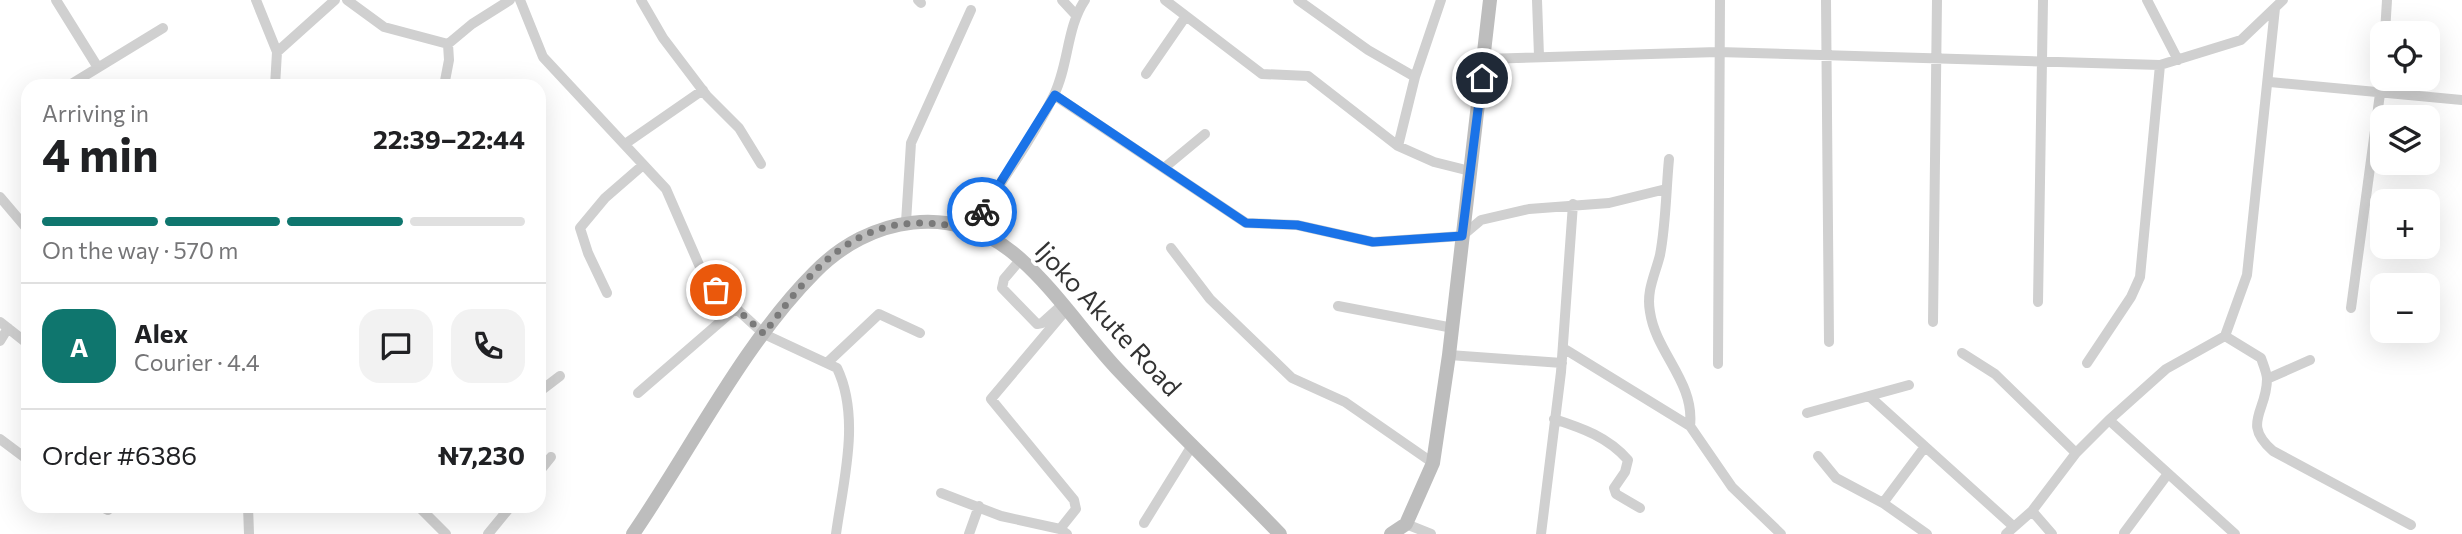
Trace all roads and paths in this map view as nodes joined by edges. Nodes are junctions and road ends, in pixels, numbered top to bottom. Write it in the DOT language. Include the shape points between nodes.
graph roads {
  1 [pos="57,0"];
  2 [pos="256,0"];
  3 [pos="335,0"];
  4 [pos="346,0"];
  5 [pos="510,0"];
  6 [pos="520,0"];
  7 [pos="641,0"];
  8 [pos="1062,0"];
  9 [pos="1085,0"];
  10 [pos="1165,0"];
  11 [pos="1298,0"];
  12 [pos="1441,0"];
  13 [pos="1490,0"];
  14 [pos="1536,0"];
  15 [pos="1720,0"];
  16 [pos="1826,0"];
  17 [pos="1937,0"];
  18 [pos="2043,0"];
  19 [pos="2147,0"];
  20 [pos="2387,0"];
  21 [pos="2280,2"];
  22 [pos="971,10"];
  23 [pos="1075,14"];
  24 [pos="1186,16"];
  25 [pos="2386,21"];
  26 [pos="163,27"];
  27 [pos="448,44"];
  28 [pos="277,52"];
  29 [pos="1718,52"];
  30 [pos="1825,54"];
  31 [pos="1539,56"];
  32 [pos="1936,56"];
  33 [pos="1483,59"];
  34 [pos="2178,60"];
  35 [pos="2043,62"];
  36 [pos="2160,65"];
  37 [pos="97,66"];
  38 [pos="1146,75"];
  39 [pos="1415,77"];
  40 [pos="78,79"];
  41 [pos="275,79"];
  42 [pos="445,79"];
  43 [pos="2270,82"];
  44 [pos="702,90"];
  45 [pos="2381,93"];
  46 [pos="1055,95"];
  47 [pos="2462,98"];
  48 [pos="1205,134"];
  49 [pos="625,144"];
  50 [pos="1398,146"];
  51 [pos="1669,159"];
  52 [pos="643,164"];
  53 [pos="761,164"];
  54 [pos="1164,168"];
  55 [pos="1470,172"];
  56 [pos="1666,188"];
  57 [pos="0,197"];
  58 [pos="1573,204"];
  59 [pos="21,222"];
  60 [pos="906,222"];
  61 [pos="970,230"];
  62 [pos="1462,236"];
  63 [pos="1171,248"];
  64 [pos="1021,260"];
  65 [pos="607,293"];
  66 [pos="2038,302"];
  67 [pos="1338,306"];
  68 [pos="1064,307"];
  69 [pos="2351,308"];
  70 [pos="734,310"];
  71 [pos="1933,322"];
  72 [pos="4,325"];
  73 [pos="1452,328"];
  74 [pos="764,334"];
  75 [pos="920,334"];
  76 [pos="2225,336"];
  77 [pos="21,338"];
  78 [pos="0,341"];
  79 [pos="1829,342"];
  80 [pos="1563,348"];
  81 [pos="1962,353"];
  82 [pos="1450,355"];
  83 [pos="2310,360"];
  84 [pos="828,362"];
  85 [pos="1562,363"];
  86 [pos="2087,363"];
  87 [pos="1718,365"];
  88 [pos="560,376"];
  89 [pos="2267,379"];
  90 [pos="1909,385"];
  91 [pos="546,387"];
  92 [pos="638,393"];
  93 [pos="1869,396"];
  94 [pos="1807,414"];
  95 [pos="1555,419"];
  96 [pos="2109,420"];
  97 [pos="1690,426"];
  98 [pos="0,439"];
  99 [pos="1193,444"];
  100 [pos="1924,448"];
  101 [pos="2076,453"];
  102 [pos="21,455"];
  103 [pos="1818,456"];
  104 [pos="551,457"];
  105 [pos="546,463"];
  106 [pos="1433,463"];
  107 [pos="2167,475"];
  108 [pos="941,493"];
  109 [pos="1883,503"];
  110 [pos="979,506"];
  111 [pos="1640,508"];
  112 [pos="2032,510"];
  113 [pos="248,513"];
  114 [pos="425,513"];
  115 [pos="505,513"];
  116 [pos="1144,523"];
  117 [pos="1406,524"];
  118 [pos="2411,525"];
  119 [pos="2010,530"];
  120 [pos="1064,532"];
  121 [pos="2124,533"];
  122 [pos="249,534"];
  123 [pos="446,534"];
  124 [pos="488,534"];
  125 [pos="633,534"];
  126 [pos="836,534"];
  127 [pos="970,534"];
  128 [pos="1280,534"];
  129 [pos="1391,534"];
  130 [pos="1431,534"];
  131 [pos="1541,534"];
  132 [pos="1781,534"];
  133 [pos="1927,534"];
  134 [pos="2052,534"];
  135 [pos="2235,534"];
  1 -- 37 [label="street"];
  2 -- 28 [label="street"];
  3 -- 28 [label="street"];
  4 -- 27 [label="street" via="384,27"];
  5 -- 27 [label="street"];
  6 -- 49 [label="street" via="543,57"];
  7 -- 44 [label="street"];
  8 -- 23 [label="street"];
  9 -- 23 [label="street"];
  10 -- 24 [label="street"];
  11 -- 39 [label="street"];
  12 -- 39 [label="street"];
  13 -- 33 [label="main road"];
  14 -- 31 [label="street"];
  15 -- 29 [label="street"];
  16 -- 30 [label="street"];
  17 -- 32 [label="street"];
  18 -- 35 [label="street"];
  19 -- 34 [label="street"];
  20 -- 25 [label="street"];
  21 -- 34 [label="street" via="2241,40"];
  21 -- 43 [label="street"];
  22 -- 60 [label="street" via="911,143"];
  23 -- 46 [label="street"];
  24 -- 38 [label="street"];
  24 -- 50 [label="street" via="1262,74 1308,76"];
  26 -- 37 [label="street"];
  27 -- 42 [label="street"];
  28 -- 41 [label="street"];
  29 -- 30 [label="street"];
  29 -- 31 [label="street"];
  29 -- 87 [label="street"];
  30 -- 32 [label="street"];
  30 -- 79 [label="street"];
  31 -- 33 [label="street"];
  32 -- 35 [label="street"];
  32 -- 71 [label="street"];
  33 -- 55 [label="main road"];
  34 -- 36 [label="street"];
  35 -- 36 [label="street"];
  35 -- 66 [label="street"];
  36 -- 86 [label="street" via="2140,277"];
  37 -- 40 [label="street"];
  39 -- 50 [label="street"];
  43 -- 45 [label="street"];
  43 -- 76 [label="street" via="2247,275"];
  44 -- 49 [label="street"];
  44 -- 53 [label="street" via="739,128"];
  45 -- 47 [label="street"];
  45 -- 69 [label="street"];
  46 -- 54 [label="street"];
  46 -- 61 [label="street"];
  48 -- 54 [label="street"];
  49 -- 52 [label="street"];
  50 -- 55 [label="street"];
  51 -- 56 [label="street"];
  52 -- 65 [label="street" via="604,198 580,228"];
  52 -- 70 [label="street" via="666,189 700,267"];
  54 -- 62 [label="street" via="1246,223 1297,225 1373,242"];
  55 -- 62 [label="main road"];
  56 -- 58 [label="street" via="1609,203"];
  56 -- 97 [label="street" via="1660,253 1648,303 1653,325 1686,391 1692,409"];
  57 -- 59 [label="street"];
  58 -- 62 [label="street" via="1481,220"];
  58 -- 80 [label="street"];
  60 -- 61 [label="main road, Ijoko Akute Road"];
  60 -- 74 [label="main road, Ijoko Akute Road" via="883,227 835,253 788,300"];
  61 -- 64 [label="main road, Ijoko Akute Road" via="996,241"];
  62 -- 73 [label="main road"];
  63 -- 106 [label="street" via="1210,299 1292,378 1345,402"];
  64 -- 68 [label="main road, Ijoko Akute Road"];
  64 -- 68 [label="street" via="1002,288 1037,324"];
  67 -- 73 [label="street"];
  68 -- 99 [label="main road, Ijoko Akute Road" via="1132,385"];
  68 -- 120 [label="street" via="991,398 1074,500 1076,509"];
  70 -- 74 [label="street"];
  70 -- 92 [label="street"];
  72 -- 77 [label="street"];
  72 -- 78 [label="street"];
  73 -- 82 [label="main road"];
  74 -- 84 [label="street"];
  74 -- 125 [label="main road, Ijoko Akute Road"];
  75 -- 84 [label="street" via="878,314"];
  76 -- 89 [label="street" via="2261,358"];
  76 -- 96 [label="street" via="2166,369"];
  80 -- 85 [label="street"];
  80 -- 97 [label="street"];
  81 -- 101 [label="street" via="1995,374"];
  82 -- 85 [label="street"];
  82 -- 106 [label="main road"];
  83 -- 89 [label="street"];
  84 -- 126 [label="street" via="843,380 849,438"];
  85 -- 95 [label="street"];
  88 -- 91 [label="street"];
  89 -- 118 [label="street" via="2256,426 2260,439 2273,451"];
  90 -- 93 [label="street"];
  93 -- 94 [label="street"];
  93 -- 100 [label="street"];
  95 -- 111 [label="street" via="1589,430 1628,460 1614,488 1616,494"];
  95 -- 131 [label="street"];
  96 -- 101 [label="street"];
  96 -- 107 [label="street"];
  97 -- 132 [label="street" via="1732,486"];
  98 -- 102 [label="street"];
  99 -- 116 [label="street"];
  99 -- 128 [label="main road, Ijoko Akute Road"];
  100 -- 109 [label="street"];
  100 -- 119 [label="street"];
  101 -- 112 [label="street"];
  103 -- 109 [label="street" via="1836,478"];
  104 -- 105 [label="street"];
  106 -- 117 [label="main road"];
  107 -- 121 [label="street"];
  107 -- 135 [label="street"];
  108 -- 110 [label="street"];
  109 -- 133 [label="street"];
  110 -- 120 [label="street"];
  110 -- 127 [label="street"];
  112 -- 119 [label="street"];
  112 -- 134 [label="street"];
  113 -- 122 [label="street"];
  114 -- 123 [label="street"];
  115 -- 124 [label="street"];
  117 -- 129 [label="main road"];
  117 -- 130 [label="street"];
}
